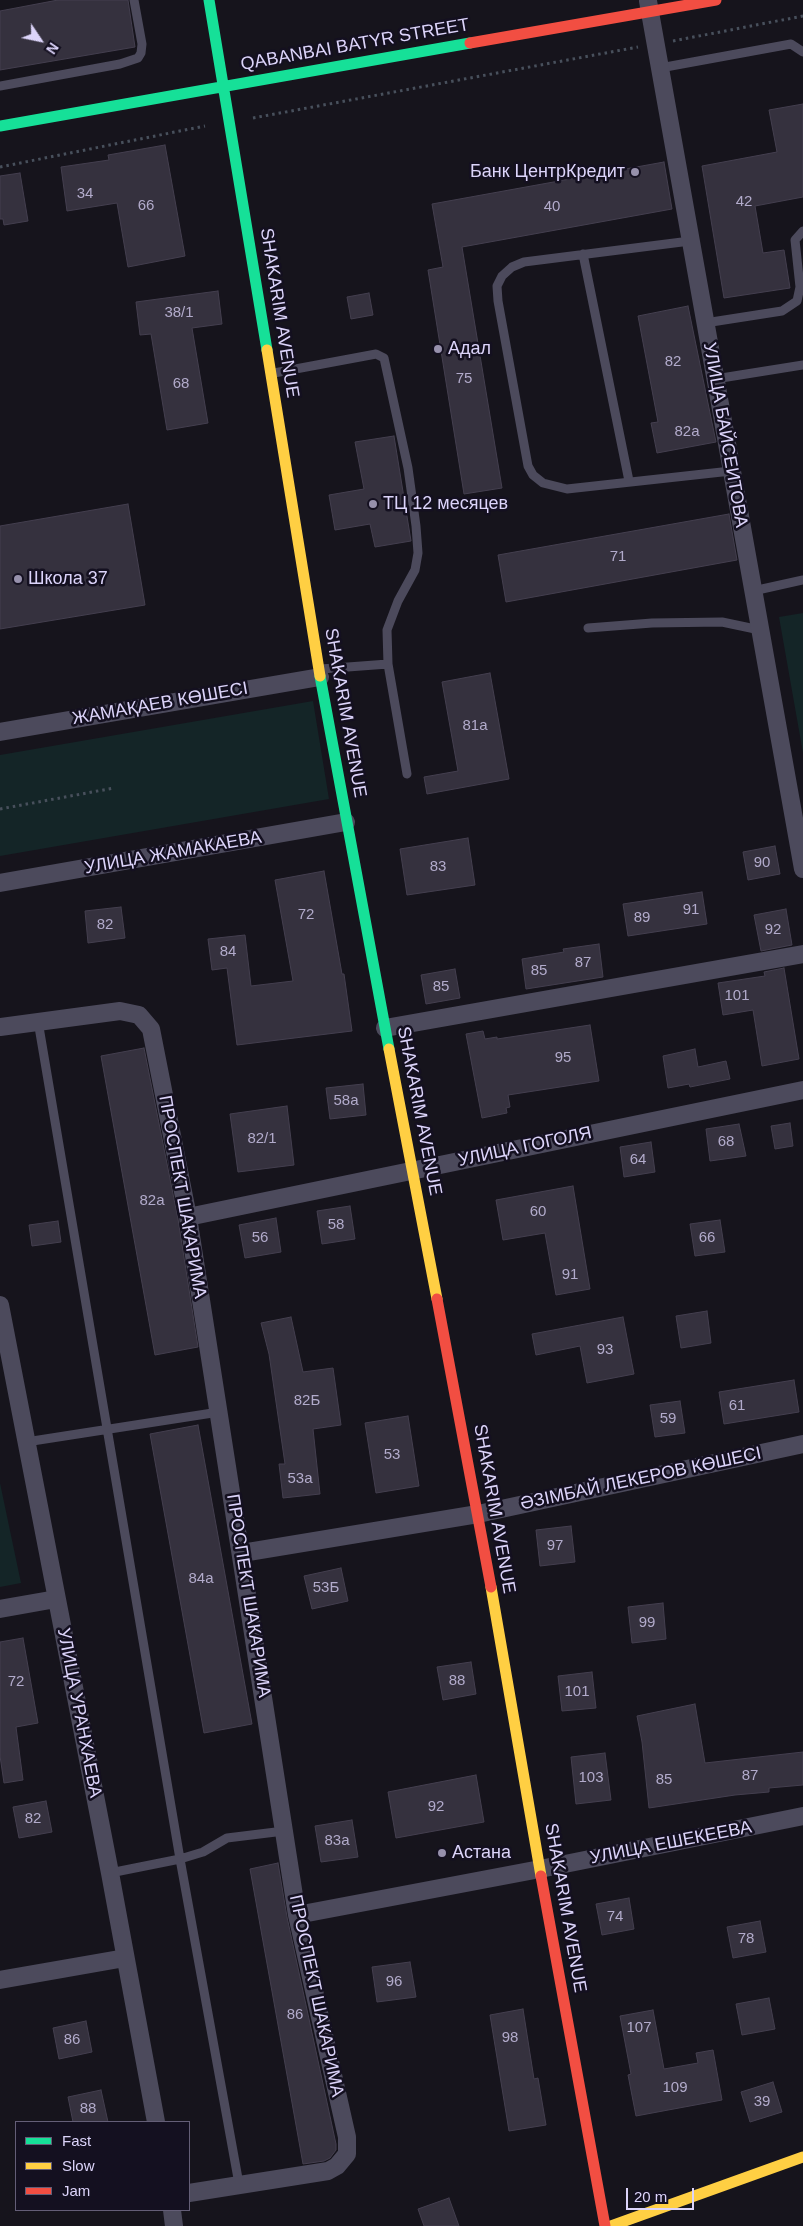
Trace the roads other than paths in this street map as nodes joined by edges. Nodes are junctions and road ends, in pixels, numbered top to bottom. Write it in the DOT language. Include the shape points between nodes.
graph roads {
  1 [pos="134,0"];
  2 [pos="209,0"];
  3 [pos="716,0"];
  4 [pos="649,6"];
  5 [pos="803,52"];
  6 [pos="660,68"];
  7 [pos="0,86"];
  8 [pos="224,86"];
  9 [pos="0,126"];
  10 [pos="803,231"];
  11 [pos="690,241"];
  12 [pos="583,254"];
  13 [pos="705,324"];
  14 [pos="803,365"];
  15 [pos="271,374"];
  16 [pos="715,379"];
  17 [pos="732,471"];
  18 [pos="628,481"];
  19 [pos="803,580"];
  20 [pos="753,591"];
  21 [pos="588,628"];
  22 [pos="760,630"];
  23 [pos="388,664"];
  24 [pos="319,673"];
  25 [pos="0,732"];
  26 [pos="407,774"];
  27 [pos="346,822"];
  28 [pos="803,869"];
  29 [pos="0,883"];
  30 [pos="803,954"];
  31 [pos="38,1021"];
  32 [pos="0,1027"];
  33 [pos="385,1028"];
  34 [pos="803,1090"];
  35 [pos="413,1170"];
  36 [pos="188,1217"];
  37 [pos="0,1305"];
  38 [pos="220,1412"];
  39 [pos="108,1429"];
  40 [pos="26,1442"];
  41 [pos="803,1444"];
  42 [pos="478,1514"];
  43 [pos="242,1553"];
  44 [pos="56,1599"];
  45 [pos="0,1609"];
  46 [pos="803,1816"];
  47 [pos="284,1831"];
  48 [pos="180,1859"];
  49 [pos="540,1869"];
  50 [pos="110,1873"];
  51 [pos="298,1915"];
  52 [pos="125,1958"];
  53 [pos="0,1980"];
  54 [pos="156,2121"];
  55 [pos="803,2157"];
  56 [pos="240,2184"];
  57 [pos="190,2193"];
  58 [pos="172,2211"];
  59 [pos="174,2226"];
  60 [pos="605,2226"];
  61 [pos="611,2226"];
  1 -- 7 [label="lane" via="142,44 138,58"];
  2 -- 8 [label="main road, SHAKARIM AVENUE"];
  3 -- 4 [label="main road, QABANBAI BATYR STREET"];
  4 -- 6 [label="street, УЛИЦА БАЙСЕИТОВА"];
  4 -- 8 [label="main road, QABANBAI BATYR STREET"];
  5 -- 6 [label="lane" via="791,44"];
  6 -- 11 [label="street, УЛИЦА БАЙСЕИТОВА"];
  8 -- 9 [label="main road, QABANBAI BATYR STREET"];
  8 -- 15 [label="main road, SHAKARIM AVENUE"];
  10 -- 13 [label="lane" via="795,240 800,287 797,301 782,311"];
  11 -- 12 [label="lane"];
  11 -- 13 [label="street, УЛИЦА БАЙСЕИТОВА"];
  12 -- 18 [label="lane"];
  12 -- 18 [label="lane" via="524,262 502,276 498,286 528,466 542,483 567,489"];
  13 -- 16 [label="street, УЛИЦА БАЙСЕИТОВА"];
  14 -- 16 [label="lane"];
  15 -- 23 [label="lane" via="376,354 384,358 408,468 418,553 415,570 387,630"];
  15 -- 24 [label="main road, SHAKARIM AVENUE"];
  16 -- 17 [label="street, УЛИЦА БАЙСЕИТОВА"];
  17 -- 18 [label="lane"];
  17 -- 20 [label="street, УЛИЦА БАЙСЕИТОВА"];
  19 -- 20 [label="lane"];
  20 -- 22 [label="street, УЛИЦА БАЙСЕИТОВА"];
  21 -- 22 [label="lane" via="722,622"];
  22 -- 28 [label="street, УЛИЦА БАЙСЕИТОВА"];
  23 -- 24 [label="lane"];
  23 -- 26 [label="lane"];
  24 -- 25 [label="street, ЖАМАҚАЕВ КӨШЕСІ"];
  24 -- 27 [label="main road, SHAKARIM AVENUE"];
  27 -- 29 [label="street, УЛИЦА ЖАМАКАЕВА"];
  27 -- 33 [label="main road, SHAKARIM AVENUE"];
  30 -- 33 [label="street"];
  31 -- 32 [label="street, ПРОСПЕКТ ШАКАРИМА"];
  31 -- 36 [label="street, ПРОСПЕКТ ШАКАРИМА" via="120,1011 139,1015 151,1029"];
  31 -- 39 [label="lane"];
  33 -- 35 [label="main road, SHAKARIM AVENUE"];
  34 -- 35 [label="street, УЛИЦА ГОГОЛЯ"];
  35 -- 36 [label="street, УЛИЦА ГОГОЛЯ"];
  35 -- 42 [label="main road, SHAKARIM AVENUE"];
  36 -- 38 [label="street, ПРОСПЕКТ ШАКАРИМА"];
  37 -- 40 [label="street, УЛИЦА УРАНХАЕВА"];
  38 -- 39 [label="lane"];
  38 -- 43 [label="street, ПРОСПЕКТ ШАКАРИМА"];
  39 -- 40 [label="lane"];
  39 -- 48 [label="lane"];
  40 -- 44 [label="street, УЛИЦА УРАНХАЕВА"];
  41 -- 42 [label="street, ӘЗІМБАЙ ЛЕКЕРОВ КӨШЕСІ"];
  42 -- 43 [label="street, ӘЗІМБАЙ ЛЕКЕРОВ КӨШЕСІ"];
  42 -- 49 [label="main road, SHAKARIM AVENUE"];
  43 -- 47 [label="street, ПРОСПЕКТ ШАКАРИМА"];
  44 -- 45 [label="street"];
  44 -- 50 [label="street, УЛИЦА УРАНХАЕВА"];
  46 -- 49 [label="street, УЛИЦА ЕШЕКЕЕВА"];
  47 -- 48 [label="lane" via="227,1838 203,1852"];
  47 -- 51 [label="street, ПРОСПЕКТ ШАКАРИМА"];
  48 -- 50 [label="lane"];
  48 -- 56 [label="lane"];
  49 -- 51 [label="street, УЛИЦА ЕШЕКЕЕВА"];
  49 -- 60 [label="main road, SHAKARIM AVENUE"];
  50 -- 52 [label="street, УЛИЦА УРАНХАЕВА"];
  51 -- 56 [label="street, ПРОСПЕКТ ШАКАРИМА" via="347,2137 347,2154 328,2171"];
  52 -- 53 [label="street"];
  52 -- 54 [label="street, УЛИЦА УРАНХАЕВА"];
  55 -- 61 [label="main road"];
  56 -- 57 [label="street, ПРОСПЕКТ ШАКАРИМА"];
  58 -- 59 [label="street"];
}
